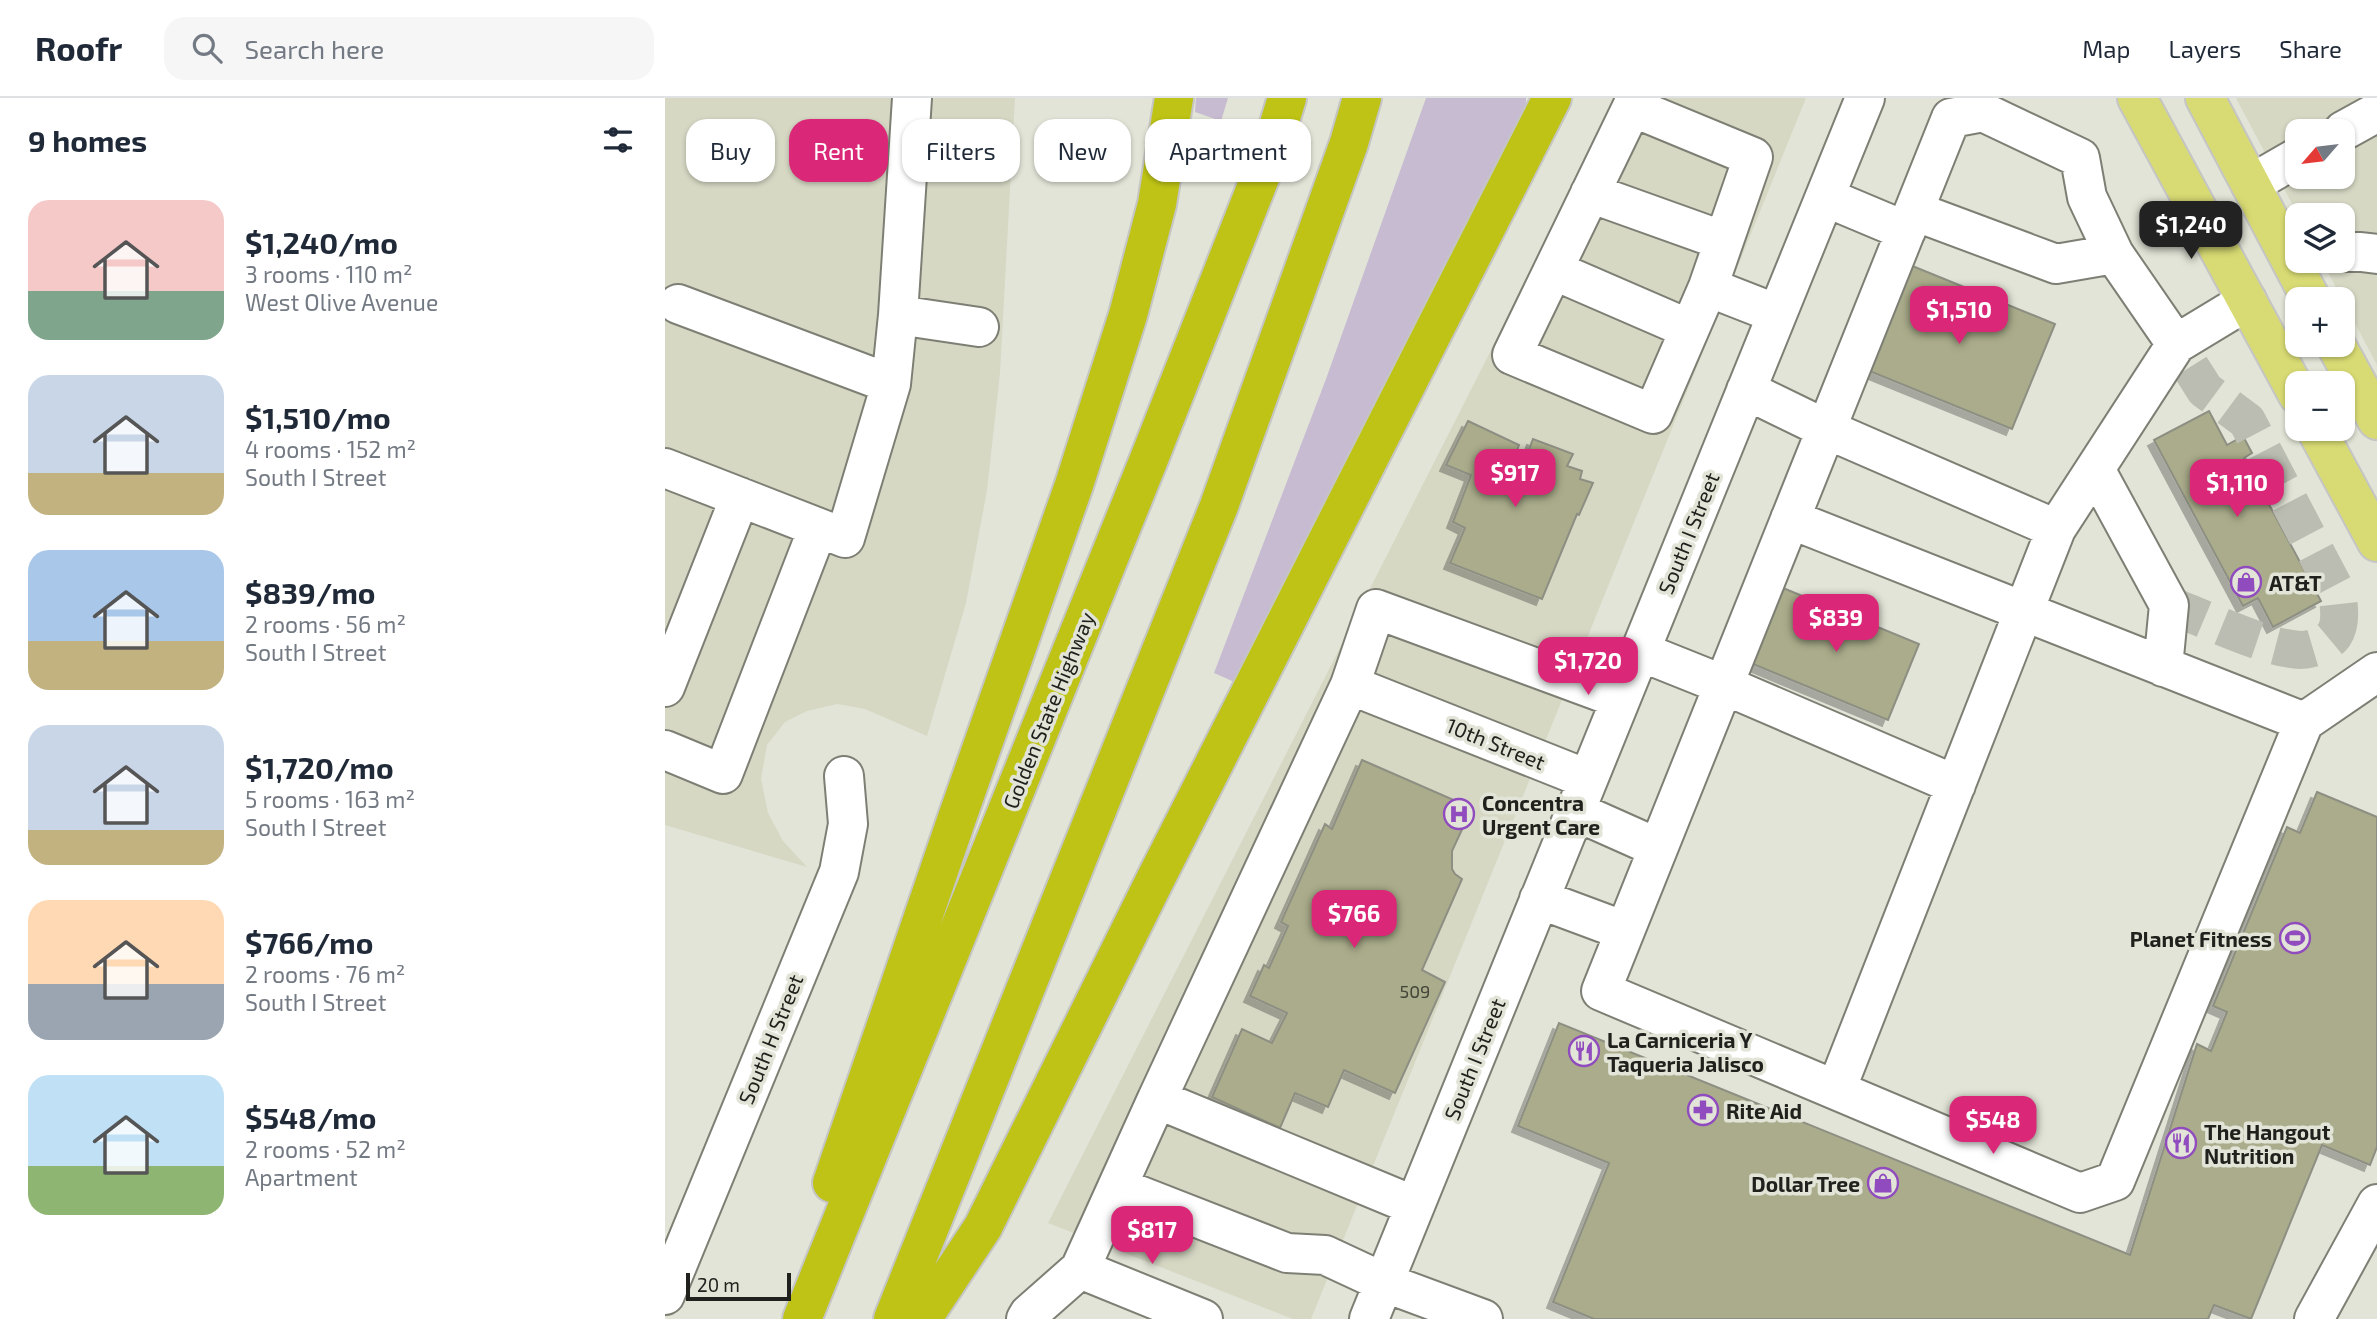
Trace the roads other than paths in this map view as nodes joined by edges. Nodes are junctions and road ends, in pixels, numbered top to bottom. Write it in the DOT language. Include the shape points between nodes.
graph roads {
  1 [pos="912,98"];
  2 [pos="1174,98"];
  3 [pos="1287,98"];
  4 [pos="1362,98"];
  5 [pos="1552,98"];
  6 [pos="1865,98"];
  7 [pos="2137,98"];
  8 [pos="2205,98"];
  9 [pos="1941,108"];
  10 [pos="2285,164"];
  11 [pos="2251,184"];
  12 [pos="1590,193"];
  13 [pos="1825,197"];
  14 [pos="1910,221"];
  15 [pos="1724,241"];
  16 [pos="2355,252"];
  17 [pos="2114,254"];
  18 [pos="2377,254"];
  19 [pos="1553,270"];
  20 [pos="2310,277"];
  21 [pos="1708,287"];
  22 [pos="2247,301"];
  23 [pos="678,304"];
  24 [pos="1777,314"];
  25 [pos="898,315"];
  26 [pos="979,327"];
  27 [pos="1689,329"];
  28 [pos="2176,344"];
  29 [pos="2343,357"];
  30 [pos="2285,371"];
  31 [pos="891,384"];
  32 [pos="1746,390"];
  33 [pos="2377,420"];
  34 [pos="1826,429"];
  35 [pos="2322,441"];
  36 [pos="665,468"];
  37 [pos="2095,469"];
  38 [pos="740,497"];
  39 [pos="1790,519"];
  40 [pos="818,527"];
  41 [pos="2056,529"];
  42 [pos="2377,542"];
  43 [pos="2023,612"];
  44 [pos="1639,651"];
  45 [pos="2163,667"];
  46 [pos="2377,672"];
  47 [pos="1350,685"];
  48 [pos="1724,685"];
  49 [pos="665,687"];
  50 [pos="1620,699"];
  51 [pos="2304,722"];
  52 [pos="665,750"];
  53 [pos="844,776"];
  54 [pos="1956,785"];
  55 [pos="1581,795"];
  56 [pos="1658,848"];
  57 [pos="1538,899"];
  58 [pos="1625,931"];
  59 [pos="1836,1090"];
  60 [pos="1157,1099"];
  61 [pos="1118,1187"];
  62 [pos="2377,1204"];
  63 [pos="1415,1206"];
  64 [pos="1080,1269"];
  65 [pos="1383,1282"];
  66 [pos="665,1295"];
  67 [pos="794,1319"];
  68 [pos="802,1319"];
  69 [pos="893,1319"];
  70 [pos="922,1319"];
  71 [pos="1026,1319"];
  72 [pos="1203,1319"];
  73 [pos="1369,1319"];
  74 [pos="1483,1319"];
  75 [pos="2314,1319"];
  1 -- 25 [label="street"];
  2 -- 67 [label="highway" via="1157,204 1128,315 1074,485 839,1158"];
  3 -- 68 [label="highway, Golden State Highway" via="1149,459"];
  4 -- 69 [label="highway" via="1219,506"];
  5 -- 70 [label="highway" via="982,1227"];
  6 -- 13 [label="street, South I Street"];
  7 -- 22 [label="main road"];
  8 -- 11 [label="main road"];
  9 -- 14 [label="street"];
  9 -- 17 [label="street" via="1983,112 2080,158 2087,197"];
  10 -- 11 [label="street"];
  11 -- 20 [label="main road"];
  12 -- 15 [label="street"];
  12 -- 15 [label="street" via="1632,107 1753,158"];
  12 -- 19 [label="street"];
  13 -- 14 [label="street"];
  13 -- 24 [label="street, South I Street"];
  14 -- 17 [label="street" via="2056,264"];
  14 -- 34 [label="street"];
  15 -- 21 [label="street"];
  16 -- 18 [label="street"];
  17 -- 28 [label="street"];
  19 -- 27 [label="street"];
  19 -- 27 [label="street" via="1512,355 1653,414"];
  21 -- 24 [label="street"];
  21 -- 27 [label="street"];
  22 -- 28 [label="street"];
  22 -- 30 [label="main road"];
  23 -- 31 [label="street"];
  24 -- 32 [label="street, South I Street"];
  25 -- 26 [label="street"];
  25 -- 31 [label="street"];
  28 -- 37 [label="street"];
  29 -- 33 [label="main road"];
  31 -- 40 [label="street" via="845,538"];
  32 -- 34 [label="street"];
  32 -- 44 [label="street, South I Street"];
  34 -- 39 [label="street"];
  34 -- 41 [label="street"];
  35 -- 42 [label="main road"];
  36 -- 38 [label="street"];
  37 -- 41 [label="street"];
  37 -- 45 [label="street" via="2169,604"];
  38 -- 40 [label="street"];
  38 -- 49 [label="street"];
  39 -- 43 [label="street"];
  39 -- 48 [label="street"];
  40 -- 52 [label="street" via="723,774"];
  41 -- 43 [label="street"];
  43 -- 45 [label="street"];
  43 -- 54 [label="street"];
  44 -- 48 [label="street"];
  44 -- 50 [label="street, South I Street"];
  45 -- 51 [label="street"];
  46 -- 51 [label="street"];
  47 -- 50 [label="street" via="1376,609"];
  47 -- 55 [label="street, 10th Street" via="1406,706"];
  47 -- 60 [label="street"];
  48 -- 54 [label="street"];
  48 -- 56 [label="street"];
  50 -- 55 [label="street, South I Street"];
  51 -- 59 [label="street" via="2115,1181 2080,1193"];
  53 -- 66 [label="street, South H Street" via="848,824 839,872"];
  54 -- 59 [label="street"];
  55 -- 56 [label="street, 10th Street"];
  55 -- 57 [label="street, South I Street"];
  56 -- 58 [label="street"];
  57 -- 58 [label="street"];
  57 -- 63 [label="street, South I Street"];
  58 -- 59 [label="street" via="1601,991"];
  60 -- 61 [label="street"];
  60 -- 63 [label="street"];
  61 -- 64 [label="street"];
  61 -- 65 [label="street" via="1287,1253 1325,1255"];
  62 -- 75 [label="street"];
  63 -- 65 [label="street, South I Street"];
  64 -- 71 [label="street"];
  64 -- 72 [label="street"];
  65 -- 73 [label="street, South I Street"];
  65 -- 74 [label="street"];
}
